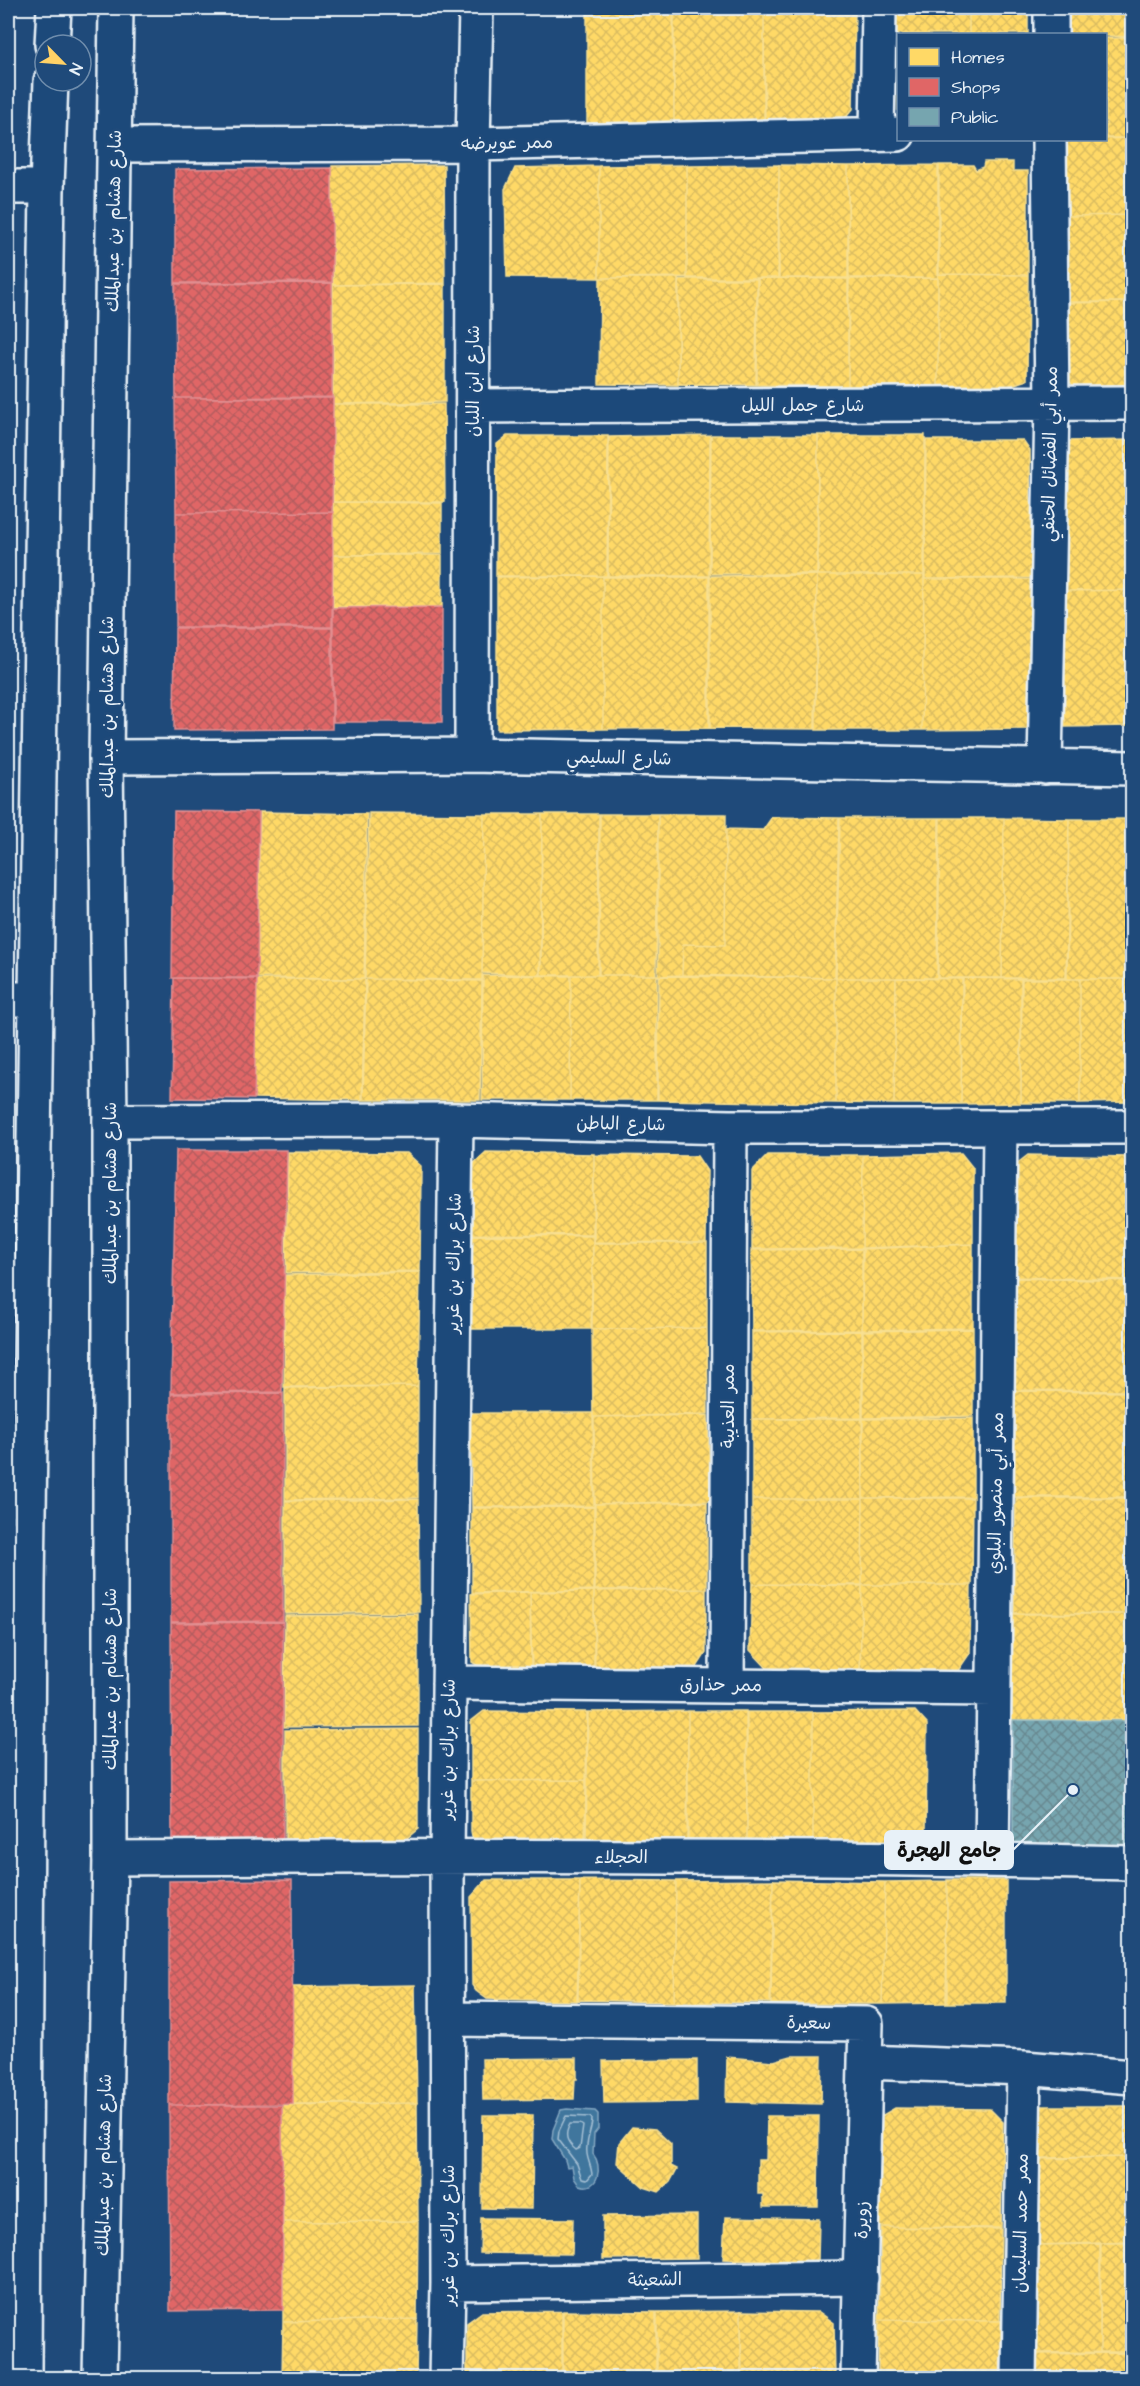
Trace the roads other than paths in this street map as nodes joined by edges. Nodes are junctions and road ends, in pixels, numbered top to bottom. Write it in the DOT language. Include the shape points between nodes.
graph roads {
  1 [pos="54,8"];
  2 [pos="116,8"];
  3 [pos="476,8"];
  4 [pos="879,8"];
  5 [pos="1051,8"];
  6 [pos="53,33"];
  7 [pos="1051,33"];
  8 [pos="51,93"];
  9 [pos="888,134"];
  10 [pos="1049,141"];
  11 [pos="473,144"];
  12 [pos="115,146"];
  13 [pos="8,187"];
  14 [pos="47,187"];
  15 [pos="1132,403"];
  16 [pos="1052,404"];
  17 [pos="473,406"];
  18 [pos="471,755"];
  19 [pos="106,757"];
  20 [pos="1045,768"];
  21 [pos="1132,768"];
  22 [pos="22,999"];
  23 [pos="456,1120"];
  24 [pos="111,1121"];
  25 [pos="730,1126"];
  26 [pos="1000,1127"];
  27 [pos="1132,1127"];
  28 [pos="18,1587"];
  29 [pos="449,1683"];
  30 [pos="727,1685"];
  31 [pos="993,1689"];
  32 [pos="447,1856"];
  33 [pos="110,1858"];
  34 [pos="992,1860"];
  35 [pos="1132,1863"];
  36 [pos="448,2019"];
  37 [pos="865,2062"];
  38 [pos="1024,2068"];
  39 [pos="1132,2077"];
  40 [pos="861,2278"];
  41 [pos="448,2283"];
  42 [pos="24,2379"];
  43 [pos="100,2379"];
  44 [pos="446,2379"];
  45 [pos="858,2379"];
  46 [pos="1019,2379"];
  1 -- 6 [label="street"];
  2 -- 12 [label="street, شارع هشام بن عبدالملك"];
  3 -- 11 [label="street, شارع ابن اللبان"];
  4 -- 9 [label="street"];
  5 -- 7 [label="street"];
  8 -- 14 [label="street"];
  9 -- 11 [label="street, ممر عويرضه"];
  10 -- 16 [label="street, ممر أبي الفضائل الحنفي"];
  11 -- 12 [label="street, ممر عويرضه"];
  11 -- 17 [label="street, شارع ابن اللبان"];
  12 -- 19 [label="street, شارع هشام بن عبدالملك"];
  13 -- 14 [label="street"];
  14 -- 22 [label="street"];
  15 -- 16 [label="street, شارع جمل الليل"];
  16 -- 17 [label="street, شارع جمل الليل"];
  16 -- 20 [label="street, ممر أبي الفضائل الحنفي"];
  17 -- 18 [label="street, شارع ابن اللبان"];
  18 -- 19 [label="street, شارع السليمي"];
  18 -- 20 [label="street, شارع السليمي"];
  19 -- 24 [label="street, شارع هشام بن عبدالملك"];
  20 -- 21 [label="street, شارع السليمي"];
  22 -- 28 [label="street"];
  23 -- 24 [label="street, شارع الباطن"];
  23 -- 25 [label="street, شارع الباطن"];
  23 -- 29 [label="street, شارع براك بن غرير"];
  24 -- 33 [label="street, شارع هشام بن عبدالملك"];
  25 -- 26 [label="street, شارع الباطن"];
  25 -- 30 [label="street, ممر العذيبة"];
  26 -- 27 [label="street, شارع الباطن"];
  26 -- 31 [label="street, ممر أبي منصور البلوي"];
  28 -- 42 [label="street"];
  29 -- 30 [label="street, ممر حذارق"];
  29 -- 32 [label="street, شارع براك بن غرير"];
  30 -- 31 [label="street, ممر حذارق"];
  31 -- 34 [label="street, ممر أبي منصور البلوي"];
  32 -- 33 [label="street, الحجلاء"];
  32 -- 34 [label="street, الحجلاء"];
  32 -- 36 [label="street, شارع براك بن غرير"];
  33 -- 43 [label="street, شارع هشام بن عبدالملك"];
  34 -- 35 [label="street, الحجلاء"];
  36 -- 37 [label="street, سعيرة" via="866,2024"];
  36 -- 41 [label="street, شارع براك بن غرير"];
  37 -- 38 [label="street"];
  37 -- 40 [label="street, زويرة"];
  38 -- 39 [label="street"];
  38 -- 46 [label="street, ممر حمد السليمان"];
  40 -- 41 [label="street, الشعيثة"];
  40 -- 45 [label="street, زويرة"];
  41 -- 44 [label="street, شارع براك بن غرير"];
}
